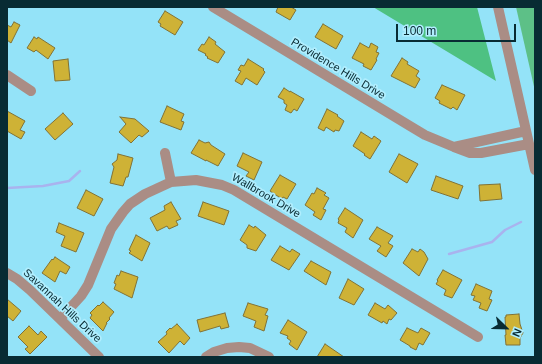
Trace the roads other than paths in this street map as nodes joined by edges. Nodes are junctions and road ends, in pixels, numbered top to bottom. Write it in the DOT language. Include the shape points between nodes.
graph roads {
  1 [pos="212,7"];
  2 [pos="498,7"];
  3 [pos="7,75"];
  4 [pos="31,91"];
  5 [pos="526,131"];
  6 [pos="529,144"];
  7 [pos="454,147"];
  8 [pos="165,153"];
  9 [pos="535,170"];
  10 [pos="171,182"];
  11 [pos="7,273"];
  12 [pos="60,319"];
  13 [pos="478,337"];
  14 [pos="99,357"];
  15 [pos="206,357"];
  16 [pos="269,357"];
  1 -- 7 [label="street, Providence Hills Drive" via="425,135"];
  2 -- 5 [label="street"];
  3 -- 4 [label="street"];
  5 -- 6 [label="street"];
  5 -- 7 [label="street"];
  6 -- 7 [label="street, Providence Hills Drive" via="480,153 470,153"];
  6 -- 9 [label="street"];
  8 -- 10 [label="street"];
  10 -- 12 [label="street, Wallbrook Drive" via="145,194 123,212 111,229 88,285"];
  10 -- 13 [label="street, Wallbrook Drive" via="196,180 234,190"];
  11 -- 12 [label="street, Savannah Hills Drive" via="18,279"];
  12 -- 14 [label="street, Savannah Hills Drive"];
  15 -- 16 [label="street" via="227,348 239,347 250,348"];
}
